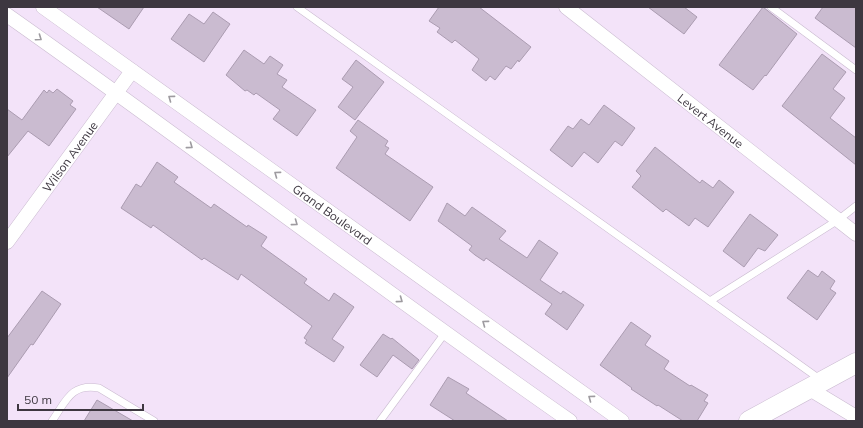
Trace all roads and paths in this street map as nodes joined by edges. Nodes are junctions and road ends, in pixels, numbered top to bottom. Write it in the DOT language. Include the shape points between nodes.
graph roads {
  1 [pos="43,7"];
  2 [pos="297,7"];
  3 [pos="566,7"];
  4 [pos="771,7"];
  5 [pos="7,15"];
  6 [pos="856,70"];
  7 [pos="132,71"];
  8 [pos="117,92"];
  9 [pos="856,206"];
  10 [pos="838,220"];
  11 [pos="856,234"];
  12 [pos="7,242"];
  13 [pos="710,301"];
  14 [pos="446,334"];
  15 [pos="856,363"];
  16 [pos="816,384"];
  17 [pos="856,417"];
  18 [pos="52,421"];
  19 [pos="154,421"];
  20 [pos="380,421"];
  21 [pos="570,421"];
  22 [pos="622,421"];
  23 [pos="749,421"];
  1 -- 7 [label="street, Grand Boulevard"];
  2 -- 13 [label="lane"];
  3 -- 10 [label="street, Levert Avenue"];
  4 -- 6 [label="lane"];
  5 -- 8 [label="street, one-way"];
  7 -- 8 [label="street, Wilson Avenue"];
  22 -- 7 [label="street, Grand Boulevard, one-way"];
  8 -- 12 [label="street, Wilson Avenue"];
  8 -- 14 [label="street, one-way"];
  9 -- 10 [label="lane"];
  10 -- 11 [label="street, Levert Avenue"];
  10 -- 13 [label="lane"];
  13 -- 16 [label="lane"];
  14 -- 20 [label="lane"];
  14 -- 21 [label="street"];
  15 -- 16 [label="street"];
  16 -- 17 [label="street"];
  16 -- 23 [label="street"];
  18 -- 19 [label="lane" via="73,391 89,386 99,388"];
}
